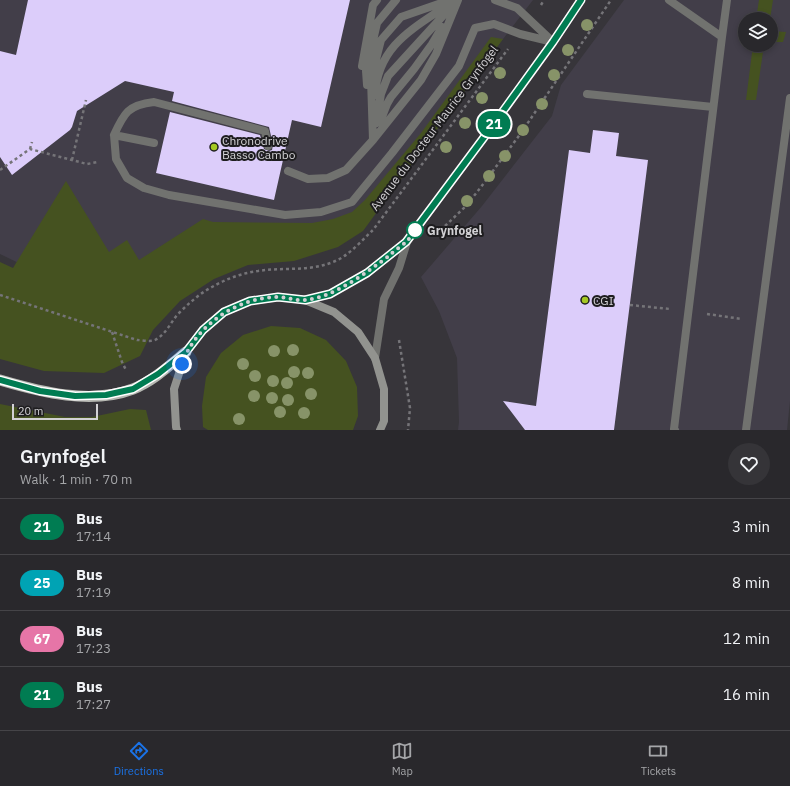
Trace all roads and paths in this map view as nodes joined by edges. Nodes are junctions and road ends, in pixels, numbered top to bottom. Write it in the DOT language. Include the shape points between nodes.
graph roads {
  1 [pos="377,0"];
  2 [pos="396,0"];
  3 [pos="450,0"];
  4 [pos="457,0"];
  5 [pos="495,0"];
  6 [pos="544,0"];
  7 [pos="581,0"];
  8 [pos="611,0"];
  9 [pos="669,0"];
  10 [pos="727,0"];
  11 [pos="530,19"];
  12 [pos="520,34"];
  13 [pos="722,37"];
  14 [pos="553,42"];
  15 [pos="587,94"];
  16 [pos="790,98"];
  17 [pos="86,100"];
  18 [pos="713,107"];
  19 [pos="114,135"];
  20 [pos="373,140"];
  21 [pos="32,142"];
  22 [pos="154,143"];
  23 [pos="268,146"];
  24 [pos="30,149"];
  25 [pos="116,159"];
  26 [pos="72,160"];
  27 [pos="0,170"];
  28 [pos="288,171"];
  29 [pos="444,228"];
  30 [pos="406,242"];
  31 [pos="0,295"];
  32 [pos="305,300"];
  33 [pos="112,332"];
  34 [pos="399,337"];
  35 [pos="186,352"];
  36 [pos="375,358"];
  37 [pos="127,372"];
  38 [pos="0,380"];
  39 [pos="177,430"];
  40 [pos="380,430"];
  41 [pos="408,430"];
  42 [pos="675,430"];
  43 [pos="746,430"];
  1 -- 20 [label="street" via="373,5 362,65"];
  2 -- 20 [label="street" via="377,23 366,71"];
  3 -- 20 [label="street" via="401,17 381,40 371,79"];
  4 -- 20 [label="street" via="432,44 387,104"];
  4 -- 20 [label="street" via="436,54 421,80"];
  4 -- 20 [label="street" via="388,76 381,94"];
  4 -- 20 [label="street" via="405,34 385,57 376,87"];
  5 -- 11 [label="street" via="517,8"];
  6 -- 11 [label="path"];
  7 -- 14 [label="street"];
  8 -- 29 [label="path" via="508,151 474,196"];
  9 -- 13 [label="street"];
  10 -- 13 [label="street"];
  11 -- 14 [label="street"];
  12 -- 14 [label="street"];
  12 -- 25 [label="street" via="494,24 475,28 459,66 352,202 321,212 286,215 169,195 144,188 126,178"];
  12 -- 33 [label="path, Avenue du Docteur Maurice Grynfogel" via="373,230 351,251 334,262 318,267 258,270 212,287 192,300 163,335 154,341 137,340"];
  13 -- 18 [label="street"];
  14 -- 30 [label="street"];
  15 -- 18 [label="street"];
  16 -- 43 [label="street"];
  17 -- 26 [label="path"];
  18 -- 42 [label="street"];
  19 -- 22 [label="street"];
  19 -- 23 [label="street" via="123,116 140,104 154,102 265,131"];
  19 -- 25 [label="street"];
  20 -- 28 [label="street" via="346,170 328,178 308,179"];
  21 -- 24 [label="path"];
  24 -- 26 [label="path"];
  24 -- 27 [label="path"];
  25 -- 26 [label="path" via="87,164"];
  30 -- 32 [label="street" via="367,273 330,294"];
  30 -- 36 [label="street" via="399,268 384,299"];
  31 -- 33 [label="path"];
  32 -- 35 [label="main road" via="278,297 250,301 224,312 203,330"];
  32 -- 36 [label="main road" via="334,312 358,332"];
  33 -- 37 [label="path"];
  34 -- 41 [label="path" via="410,408"];
  35 -- 38 [label="highway" via="158,374 133,389 106,395 75,396 40,391"];
  35 -- 39 [label="main road" via="174,389"];
  36 -- 40 [label="main road" via="384,389 384,421"];
}
